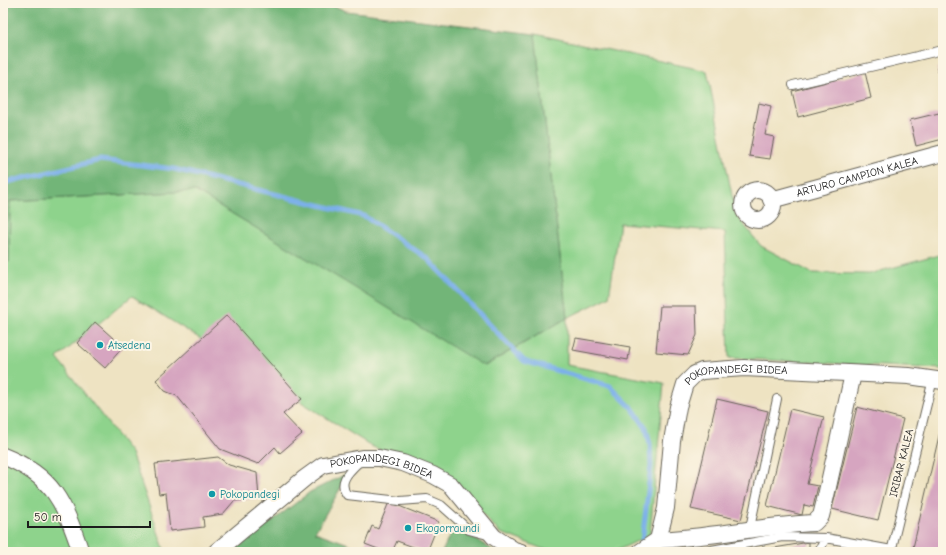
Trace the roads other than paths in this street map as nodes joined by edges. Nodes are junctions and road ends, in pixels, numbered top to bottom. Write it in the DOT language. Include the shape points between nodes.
graph roads {
  1 [pos="943,50"];
  2 [pos="794,85"];
  3 [pos="943,154"];
  4 [pos="771,200"];
  5 [pos="853,374"];
  6 [pos="938,380"];
  7 [pos="777,399"];
  8 [pos="3,456"];
  9 [pos="362,458"];
  10 [pos="750,528"];
  11 [pos="494,537"];
  12 [pos="826,538"];
  13 [pos="659,546"];
  14 [pos="891,551"];
  15 [pos="81,552"];
  16 [pos="216,552"];
  17 [pos="521,552"];
  18 [pos="640,552"];
  19 [pos="701,552"];
  20 [pos="818,552"];
  1 -- 2 [label="lane"];
  3 -- 4 [label="street, ARTURO CAMPION KALEA"];
  5 -- 6 [label="street, POKOPANDEGI BIDEA"];
  5 -- 10 [label="street" via="821,516 814,522"];
  5 -- 13 [label="street, POKOPANDEGI BIDEA" via="744,368 702,370 695,374 685,384 678,407"];
  6 -- 14 [label="lane, IRIBAR KALEA"];
  7 -- 10 [label="lane"];
  8 -- 15 [label="street" via="23,463 43,477 57,494"];
  9 -- 11 [label="street, POKOPANDEGI BIDEA" via="379,458 403,463 433,475 451,486"];
  9 -- 11 [label="lane" via="343,479 343,489 347,496 400,501 427,499 441,505 469,530"];
  9 -- 16 [label="street, POKOPANDEGI BIDEA" via="323,465"];
  10 -- 13 [label="street"];
  11 -- 17 [label="street, POKOPANDEGI BIDEA"];
  12 -- 14 [label="lane"];
  12 -- 19 [label="lane" via="782,537"];
  12 -- 20 [label="lane"];
  13 -- 18 [label="street"];
}
